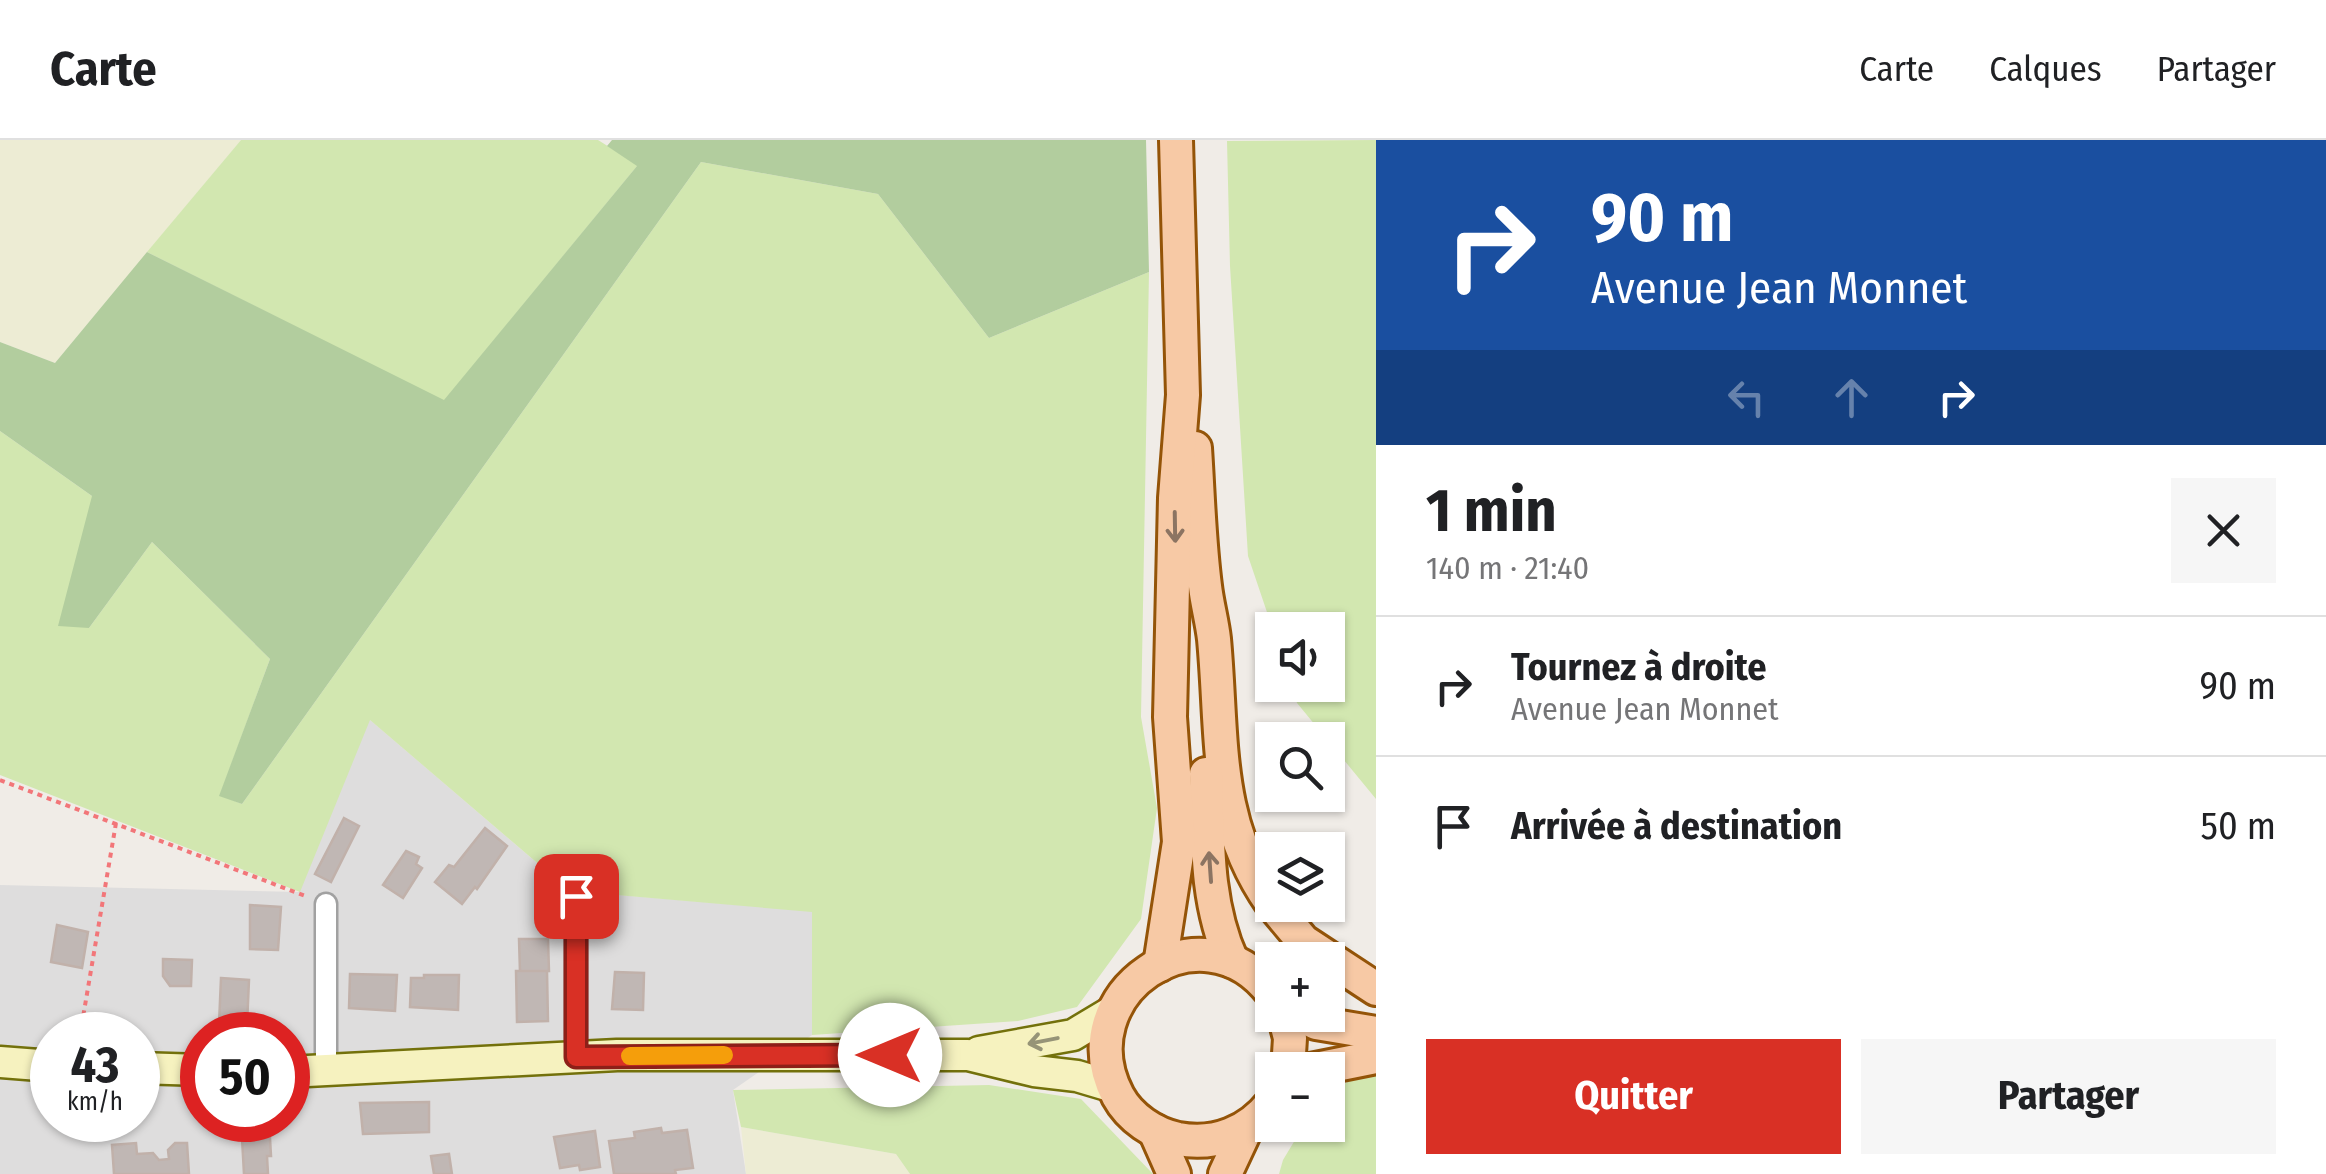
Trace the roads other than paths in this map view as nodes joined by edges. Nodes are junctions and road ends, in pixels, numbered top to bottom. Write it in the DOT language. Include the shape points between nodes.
graph roads {
  1 [pos="1176,140"];
  2 [pos="1183,394"];
  3 [pos="1204,583"];
  4 [pos="1255,877"];
  5 [pos="576,896"];
  6 [pos="326,904"];
  7 [pos="1288,922"];
  8 [pos="1232,961"];
  9 [pos="1160,965"];
  10 [pos="1255,975"];
  11 [pos="1376,989"];
  12 [pos="1113,1012"];
  13 [pos="1345,1028"];
  14 [pos="1376,1033"];
  15 [pos="968,1055"];
  16 [pos="576,1057"];
  17 [pos="1376,1058"];
  18 [pos="0,1062"];
  19 [pos="30,1064"];
  20 [pos="1345,1064"];
  21 [pos="326,1068"];
  22 [pos="310,1070"];
  23 [pos="1114,1088"];
  24 [pos="1255,1119"];
  25 [pos="1247,1127"];
  26 [pos="1156,1131"];
  27 [pos="1174,1174"];
  28 [pos="1225,1174"];
  1 -- 2 [label="main road"];
  2 -- 3 [label="main road" via="1194,441"];
  2 -- 9 [label="main road, one-way" via="1170,717 1179,842"];
  3 -- 4 [label="main road" via="1214,634 1220,764 1227,804"];
  8 -- 3 [label="main road, one-way" via="1216,919 1210,872 1200,670"];
  5 -- 16 [label="street"];
  6 -- 21 [label="street"];
  7 -- 11 [label="main road" via="1304,941"];
  8 -- 9 [label="main road" via="1196,954"];
  8 -- 10 [label="main road"];
  9 -- 12 [label="main road" via="1139,976"];
  12 -- 15 [label="main road, one-way" via="1073,1035"];
  12 -- 23 [label="main road" via="1105,1061"];
  13 -- 14 [label="main road"];
  15 -- 16 [label="main road"];
  15 -- 23 [label="main road"];
  16 -- 21 [label="main road"];
  17 -- 20 [label="main road"];
  18 -- 19 [label="main road"];
  21 -- 22 [label="main road"];
  23 -- 26 [label="main road" via="1130,1112"];
  24 -- 25 [label="main road"];
  25 -- 26 [label="main road" via="1192,1141"];
  25 -- 28 [label="main road"];
  26 -- 27 [label="main road"];
}
